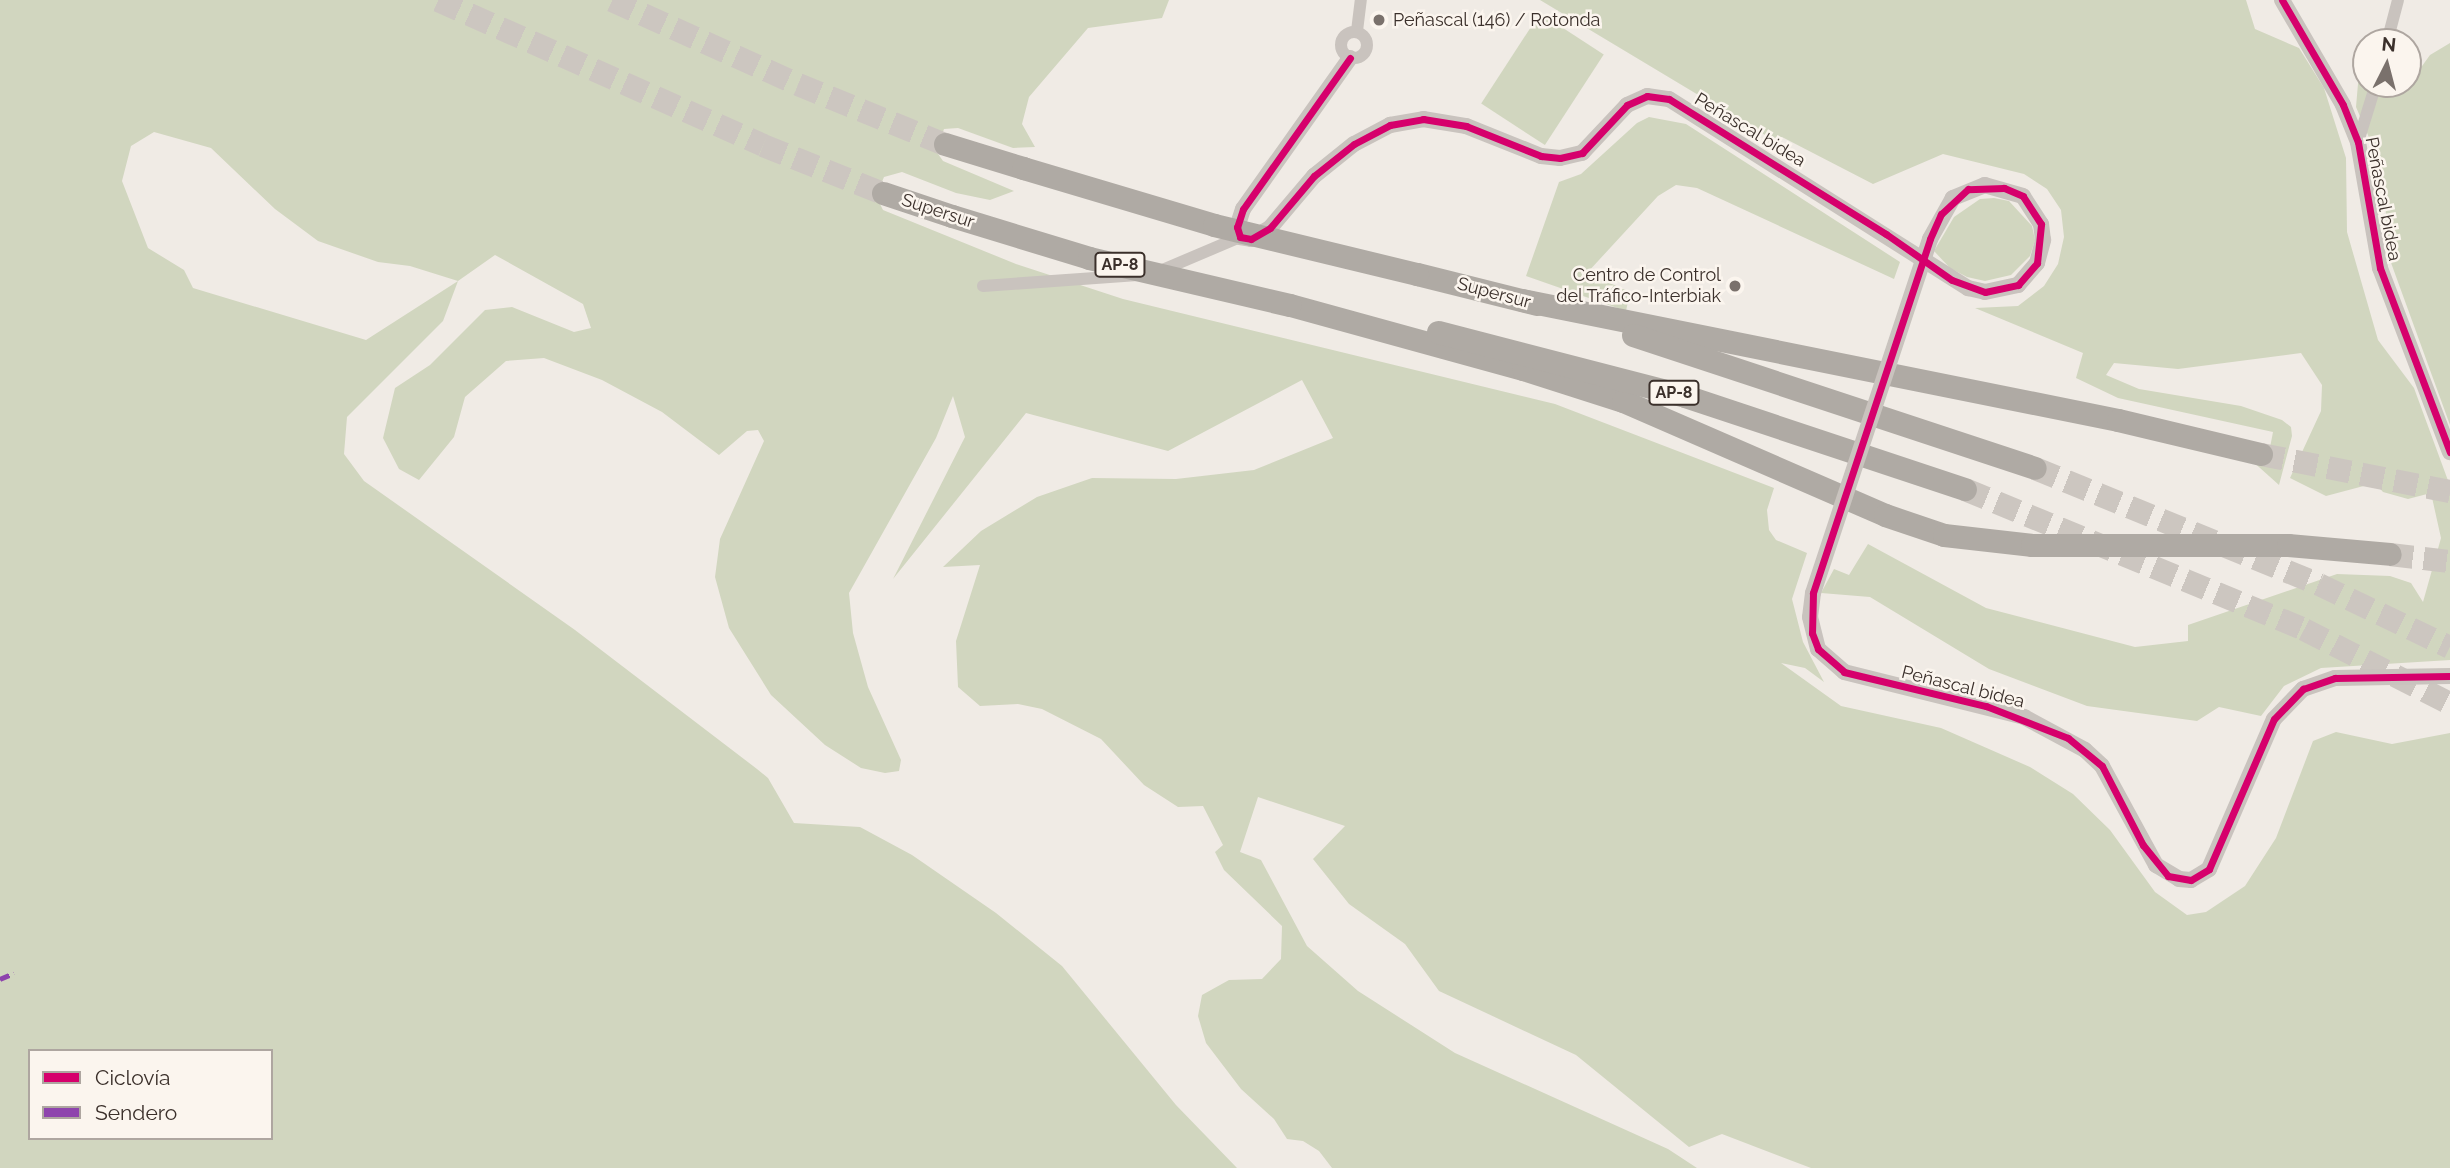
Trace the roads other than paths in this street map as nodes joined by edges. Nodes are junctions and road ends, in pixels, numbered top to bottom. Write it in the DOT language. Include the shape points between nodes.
graph roads {
  1 [pos="1361,0"];
  2 [pos="2282,0"];
  3 [pos="2398,0"];
  4 [pos="2391,28"];
  5 [pos="1357,32"];
  6 [pos="1350,58"];
  7 [pos="2372,98"];
  8 [pos="2358,142"];
  9 [pos="945,144"];
  10 [pos="883,193"];
  11 [pos="1240,237"];
  12 [pos="983,286"];
  13 [pos="1522,300"];
  14 [pos="1376,326"];
  15 [pos="2450,452"];
  16 [pos="2262,453"];
  17 [pos="2035,468"];
  18 [pos="1965,489"];
  19 [pos="2390,554"];
  20 [pos="2450,676"];
  1 -- 5 [label="street"];
  2 -- 8 [label="street, Peñascal bidea" via="2343,105"];
  3 -- 4 [label="street"];
  5 -- 6 [label="street" via="1341,39 1343,52"];
  5 -- 6 [label="street" via="1367,48"];
  6 -- 11 [label="street" via="1243,209 1237,227"];
  7 -- 8 [label="street"];
  8 -- 15 [label="street, Peñascal bidea" via="2380,268"];
  9 -- 13 [label="highway, Supersur / AP-8, bridge" via="1214,225"];
  10 -- 14 [label="highway, Supersur / AP-8, bridge" via="1089,258"];
  11 -- 12 [label="street" via="1162,270"];
  11 -- 20 [label="street, Peñascal bidea, bridge" via="1251,239 1270,228 1314,176 1366,136 1390,125 1423,119 1466,126 1541,156 1560,158 1582,153 1627,105 1647,96 1669,100 1968,288 1984,292 2018,285 2037,263 2043,240 2041,224 2023,196 1985,185 1953,198 1930,239 1813,593 1810,617 1818,649 1844,672 2024,717 2085,751 2102,766 2156,865 2179,879 2191,880 2209,869 2274,719 2303,689 2334,678"];
  13 -- 16 [label="highway, AP-8"];
  13 -- 17 [label="highway, Supersur / AP-8"];
  14 -- 18 [label="highway, Supersur / AP-8" via="1507,347 1685,396"];
  14 -- 19 [label="highway" via="1623,401 1885,515 1954,537 2058,546 2321,546"];
}
